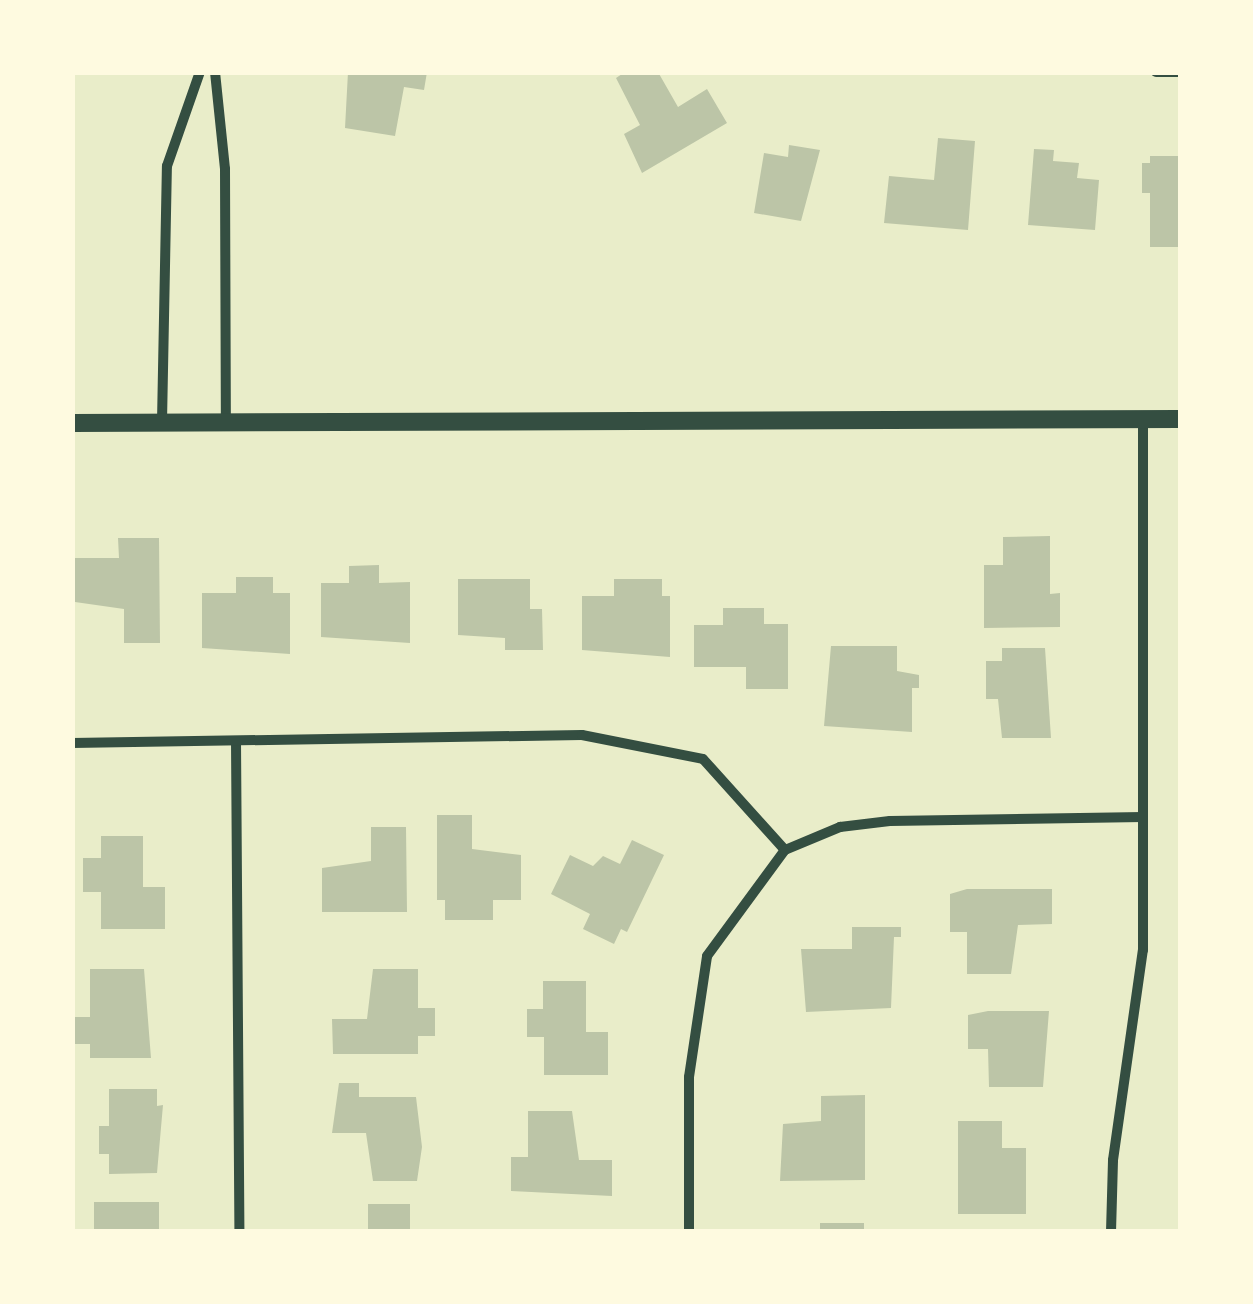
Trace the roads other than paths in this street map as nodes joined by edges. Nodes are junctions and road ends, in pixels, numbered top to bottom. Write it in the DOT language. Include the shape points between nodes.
graph roads {
  1 [pos="200,72"];
  2 [pos="215,72"];
  3 [pos="1156,72"];
  4 [pos="1180,72"];
  5 [pos="1180,418"];
  6 [pos="1144,419"];
  7 [pos="226,421"];
  8 [pos="162,422"];
  9 [pos="72,424"];
  10 [pos="236,741"];
  11 [pos="72,743"];
  12 [pos="1144,817"];
  13 [pos="784,850"];
  14 [pos="239,1232"];
  15 [pos="689,1232"];
  16 [pos="1111,1232"];
  1 -- 8 [label="street" via="166,166"];
  2 -- 7 [label="street" via="224,169"];
  3 -- 4 [label="street"];
  5 -- 6 [label="street"];
  6 -- 7 [label="street"];
  6 -- 12 [label="street"];
  7 -- 8 [label="street"];
  8 -- 9 [label="street"];
  10 -- 11 [label="street"];
  10 -- 13 [label="street" via="582,736 702,759"];
  10 -- 14 [label="street"];
  12 -- 13 [label="street" via="890,821 840,828"];
  12 -- 16 [label="street" via="1143,950 1113,1160"];
  13 -- 15 [label="street" via="708,956 689,1077"];
}
